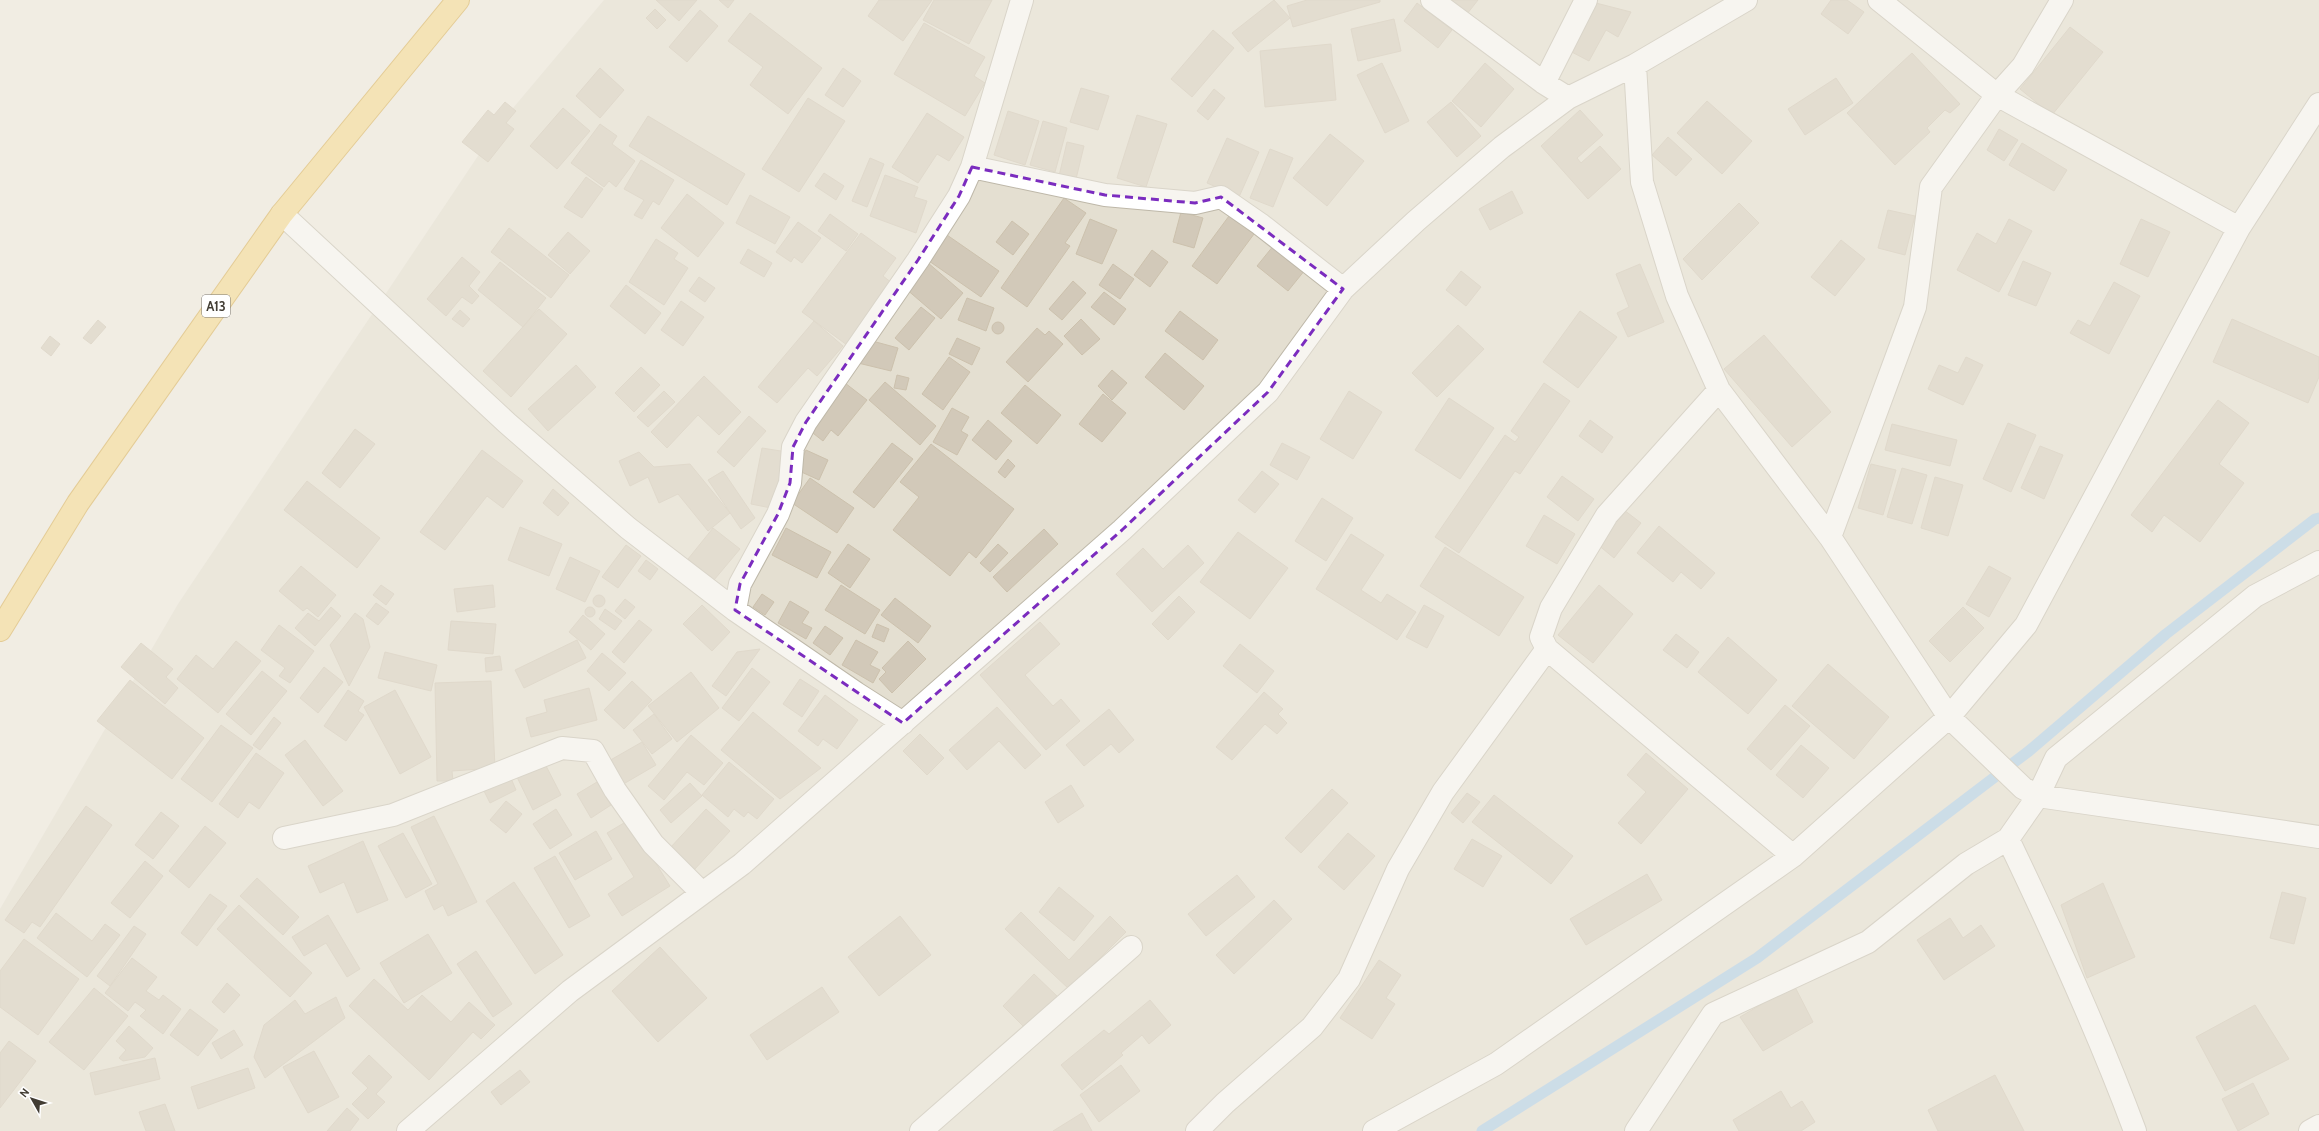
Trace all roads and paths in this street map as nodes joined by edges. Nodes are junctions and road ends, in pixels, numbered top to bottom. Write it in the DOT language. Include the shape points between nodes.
graph roads {
  1 [pos="458,0"];
  2 [pos="1022,0"];
  3 [pos="1432,0"];
  4 [pos="1586,0"];
  5 [pos="1746,0"];
  6 [pos="1879,0"];
  7 [pos="2062,0"];
  8 [pos="1635,66"];
  9 [pos="1544,83"];
  10 [pos="1997,95"];
  11 [pos="1568,98"];
  12 [pos="2319,104"];
  13 [pos="972,167"];
  14 [pos="282,214"];
  15 [pos="2239,228"];
  16 [pos="1343,290"];
  17 [pos="1719,390"];
  18 [pos="1830,537"];
  19 [pos="2319,562"];
  20 [pos="735,610"];
  21 [pos="0,630"];
  22 [pos="1547,649"];
  23 [pos="1948,717"];
  24 [pos="903,723"];
  25 [pos="2030,792"];
  26 [pos="2319,837"];
  27 [pos="284,838"];
  28 [pos="2008,840"];
  29 [pos="1793,856"];
  30 [pos="701,892"];
  31 [pos="1131,947"];
  32 [pos="2319,1126"];
  33 [pos="408,1131"];
  34 [pos="921,1131"];
  35 [pos="1197,1131"];
  36 [pos="1374,1131"];
  37 [pos="1636,1131"];
  38 [pos="2135,1131"];
  39 [pos="2310,1131"];
  1 -- 14 [label="highway, A13"];
  2 -- 13 [label="street"];
  3 -- 9 [label="street"];
  4 -- 9 [label="street"];
  5 -- 8 [label="street"];
  6 -- 10 [label="street"];
  7 -- 10 [label="street" via="2023,66"];
  8 -- 11 [label="street"];
  8 -- 17 [label="street" via="1642,182 1677,296"];
  9 -- 11 [label="street"];
  10 -- 15 [label="street"];
  10 -- 18 [label="street" via="1931,187 1915,307"];
  11 -- 16 [label="street" via="1502,147 1416,221"];
  12 -- 15 [label="street"];
  13 -- 16 [label="street" via="1105,195 1195,203 1221,197 1260,224"];
  13 -- 20 [label="street" via="959,196 918,260 806,422 793,447 790,483 778,514 740,584"];
  14 -- 20 [label="street" via="507,423 628,528"];
  14 -- 21 [label="highway, A13" via="78,503"];
  15 -- 23 [label="street" via="2026,625"];
  16 -- 24 [label="street" via="1268,392 1122,530"];
  17 -- 18 [label="street"];
  17 -- 22 [label="street" via="1607,515 1551,608 1541,637"];
  18 -- 23 [label="street"];
  19 -- 25 [label="street" via="2255,596 2056,758"];
  20 -- 24 [label="street" via="856,694"];
  22 -- 29 [label="street"];
  22 -- 35 [label="street" via="1443,792 1398,869 1349,979 1312,1027"];
  23 -- 25 [label="street"];
  23 -- 29 [label="street"];
  24 -- 30 [label="street" via="742,864"];
  25 -- 26 [label="street"];
  25 -- 28 [label="street"];
  27 -- 30 [label="street" via="393,815 562,748 593,751 615,790 653,844"];
  28 -- 37 [label="street" via="1966,864 1868,942 1713,1014"];
  28 -- 38 [label="street" via="2067,962"];
  29 -- 36 [label="street" via="1496,1064"];
  30 -- 33 [label="street" via="570,991"];
  31 -- 34 [label="street"];
  32 -- 39 [label="street"];
}
